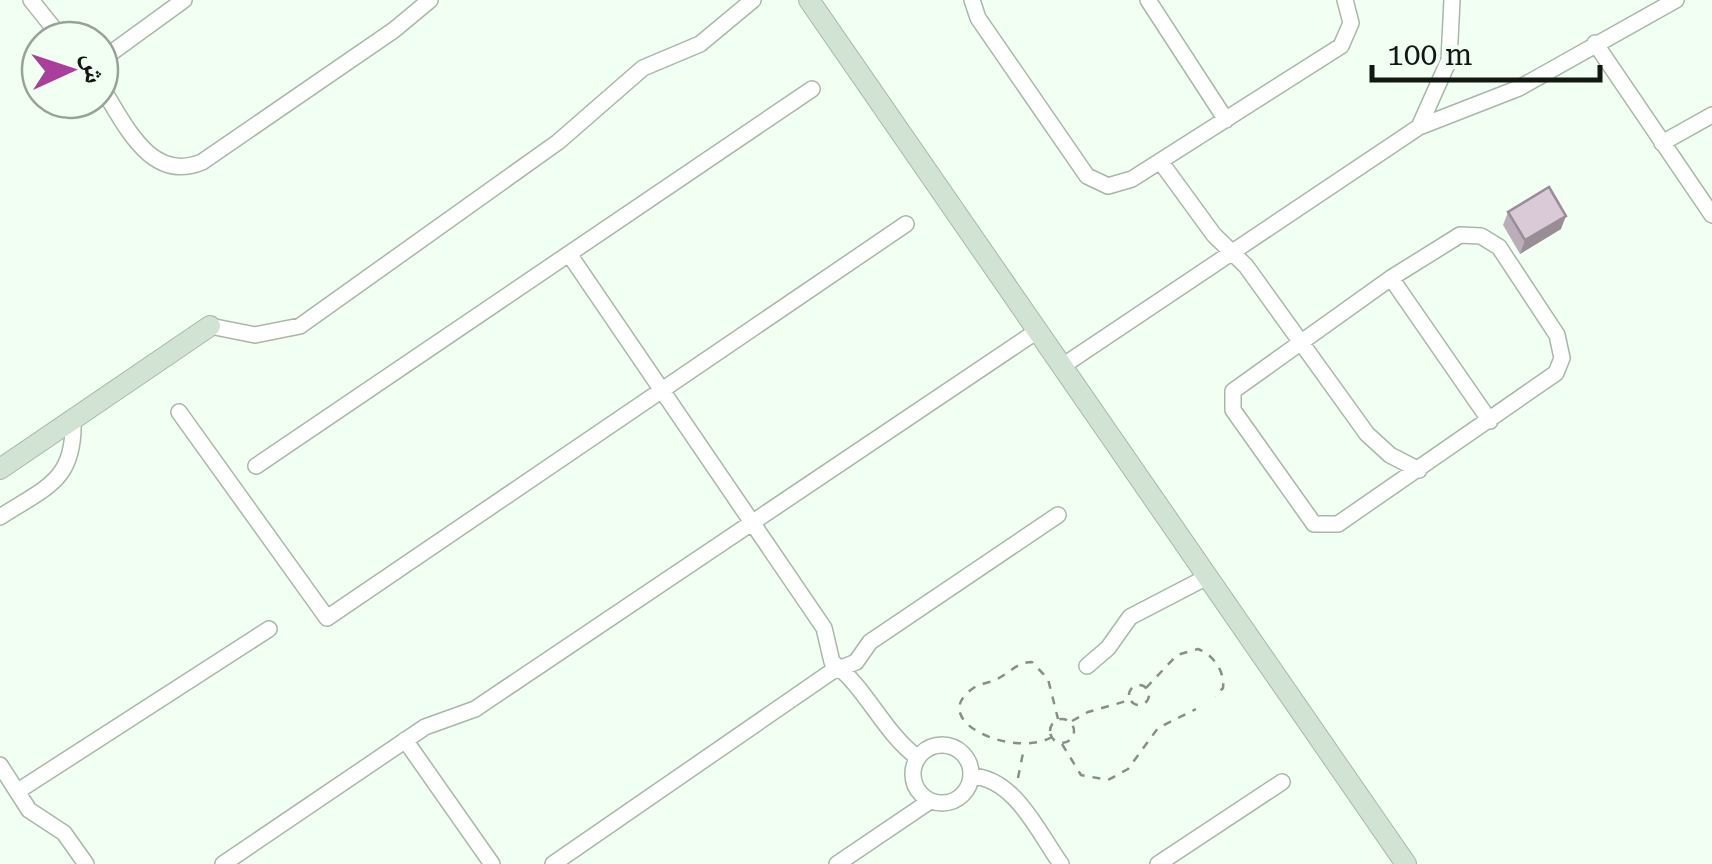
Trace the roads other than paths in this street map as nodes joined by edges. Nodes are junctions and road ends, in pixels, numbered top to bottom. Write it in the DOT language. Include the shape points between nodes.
graph roads {
  1 [pos="31,0"];
  2 [pos="184,0"];
  3 [pos="430,0"];
  4 [pos="753,0"];
  5 [pos="809,0"];
  6 [pos="972,0"];
  7 [pos="1148,0"];
  8 [pos="1345,0"];
  9 [pos="1676,0"];
  10 [pos="1456,2"];
  11 [pos="46,20"];
  12 [pos="1595,43"];
  13 [pos="120,46"];
  14 [pos="812,90"];
  15 [pos="120,113"];
  16 [pos="1712,115"];
  17 [pos="1226,120"];
  18 [pos="1419,127"];
  19 [pos="1662,143"];
  20 [pos="1160,162"];
  21 [pos="1712,216"];
  22 [pos="906,224"];
  23 [pos="1232,252"];
  24 [pos="569,254"];
  25 [pos="1391,278"];
  26 [pos="210,326"];
  27 [pos="1037,331"];
  28 [pos="1300,340"];
  29 [pos="1061,367"];
  30 [pos="660,389"];
  31 [pos="178,412"];
  32 [pos="72,420"];
  33 [pos="1490,421"];
  34 [pos="256,466"];
  35 [pos="0,469"];
  36 [pos="1418,470"];
  37 [pos="1058,515"];
  38 [pos="0,518"];
  39 [pos="752,522"];
  40 [pos="1207,577"];
  41 [pos="268,629"];
  42 [pos="1087,666"];
  43 [pos="839,668"];
  44 [pos="405,740"];
  45 [pos="918,758"];
  46 [pos="0,764"];
  47 [pos="970,776"];
  48 [pos="1282,782"];
  49 [pos="18,791"];
  50 [pos="930,800"];
  51 [pos="86,864"];
  52 [pos="223,864"];
  53 [pos="492,864"];
  54 [pos="552,864"];
  55 [pos="837,864"];
  56 [pos="1061,864"];
  57 [pos="1158,864"];
  58 [pos="1406,864"];
  1 -- 11 [label="street"];
  2 -- 13 [label="street"];
  3 -- 15 [label="street" via="202,162 169,167 153,160"];
  4 -- 26 [label="street" via="700,44 643,68 558,142 300,326 255,335"];
  5 -- 27 [label="street"];
  6 -- 20 [label="street" via="1087,176 1116,186"];
  7 -- 17 [label="street"];
  8 -- 17 [label="street" via="1351,23 1341,46"];
  9 -- 12 [label="street"];
  10 -- 18 [label="street" via="1449,60"];
  12 -- 18 [label="street" via="1519,88"];
  12 -- 19 [label="street"];
  14 -- 24 [label="street"];
  16 -- 19 [label="street"];
  17 -- 20 [label="street"];
  18 -- 23 [label="street"];
  19 -- 21 [label="street"];
  20 -- 23 [label="street"];
  22 -- 30 [label="street"];
  23 -- 28 [label="street"];
  23 -- 29 [label="street"];
  24 -- 30 [label="street"];
  24 -- 34 [label="street"];
  25 -- 28 [label="street"];
  25 -- 33 [label="street"];
  25 -- 33 [label="street" via="1460,235 1481,236 1498,247 1557,336 1562,358 1551,380"];
  26 -- 32 [label="street"];
  27 -- 29 [label="street"];
  27 -- 39 [label="street"];
  28 -- 36 [label="street" via="1367,434"];
  28 -- 36 [label="street" via="1236,385 1231,404 1305,516 1319,526 1338,524"];
  29 -- 40 [label="street"];
  30 -- 31 [label="street" via="326,618"];
  30 -- 39 [label="street"];
  32 -- 35 [label="street"];
  32 -- 38 [label="street" via="67,468"];
  33 -- 36 [label="street"];
  37 -- 43 [label="street"];
  39 -- 43 [label="street" via="824,628"];
  39 -- 44 [label="street" via="474,708"];
  40 -- 42 [label="street" via="1130,617"];
  40 -- 58 [label="street"];
  41 -- 49 [label="street"];
  43 -- 45 [label="street"];
  43 -- 54 [label="street"];
  44 -- 52 [label="street"];
  44 -- 53 [label="street"];
  45 -- 47 [label="street" via="936,746 951,747 968,762"];
  45 -- 50 [label="street" via="915,786"];
  46 -- 49 [label="street"];
  47 -- 50 [label="street" via="956,799"];
  47 -- 56 [label="street" via="1009,791"];
  48 -- 57 [label="street"];
  49 -- 51 [label="street" via="30,810 64,833"];
  50 -- 55 [label="street"];
}
